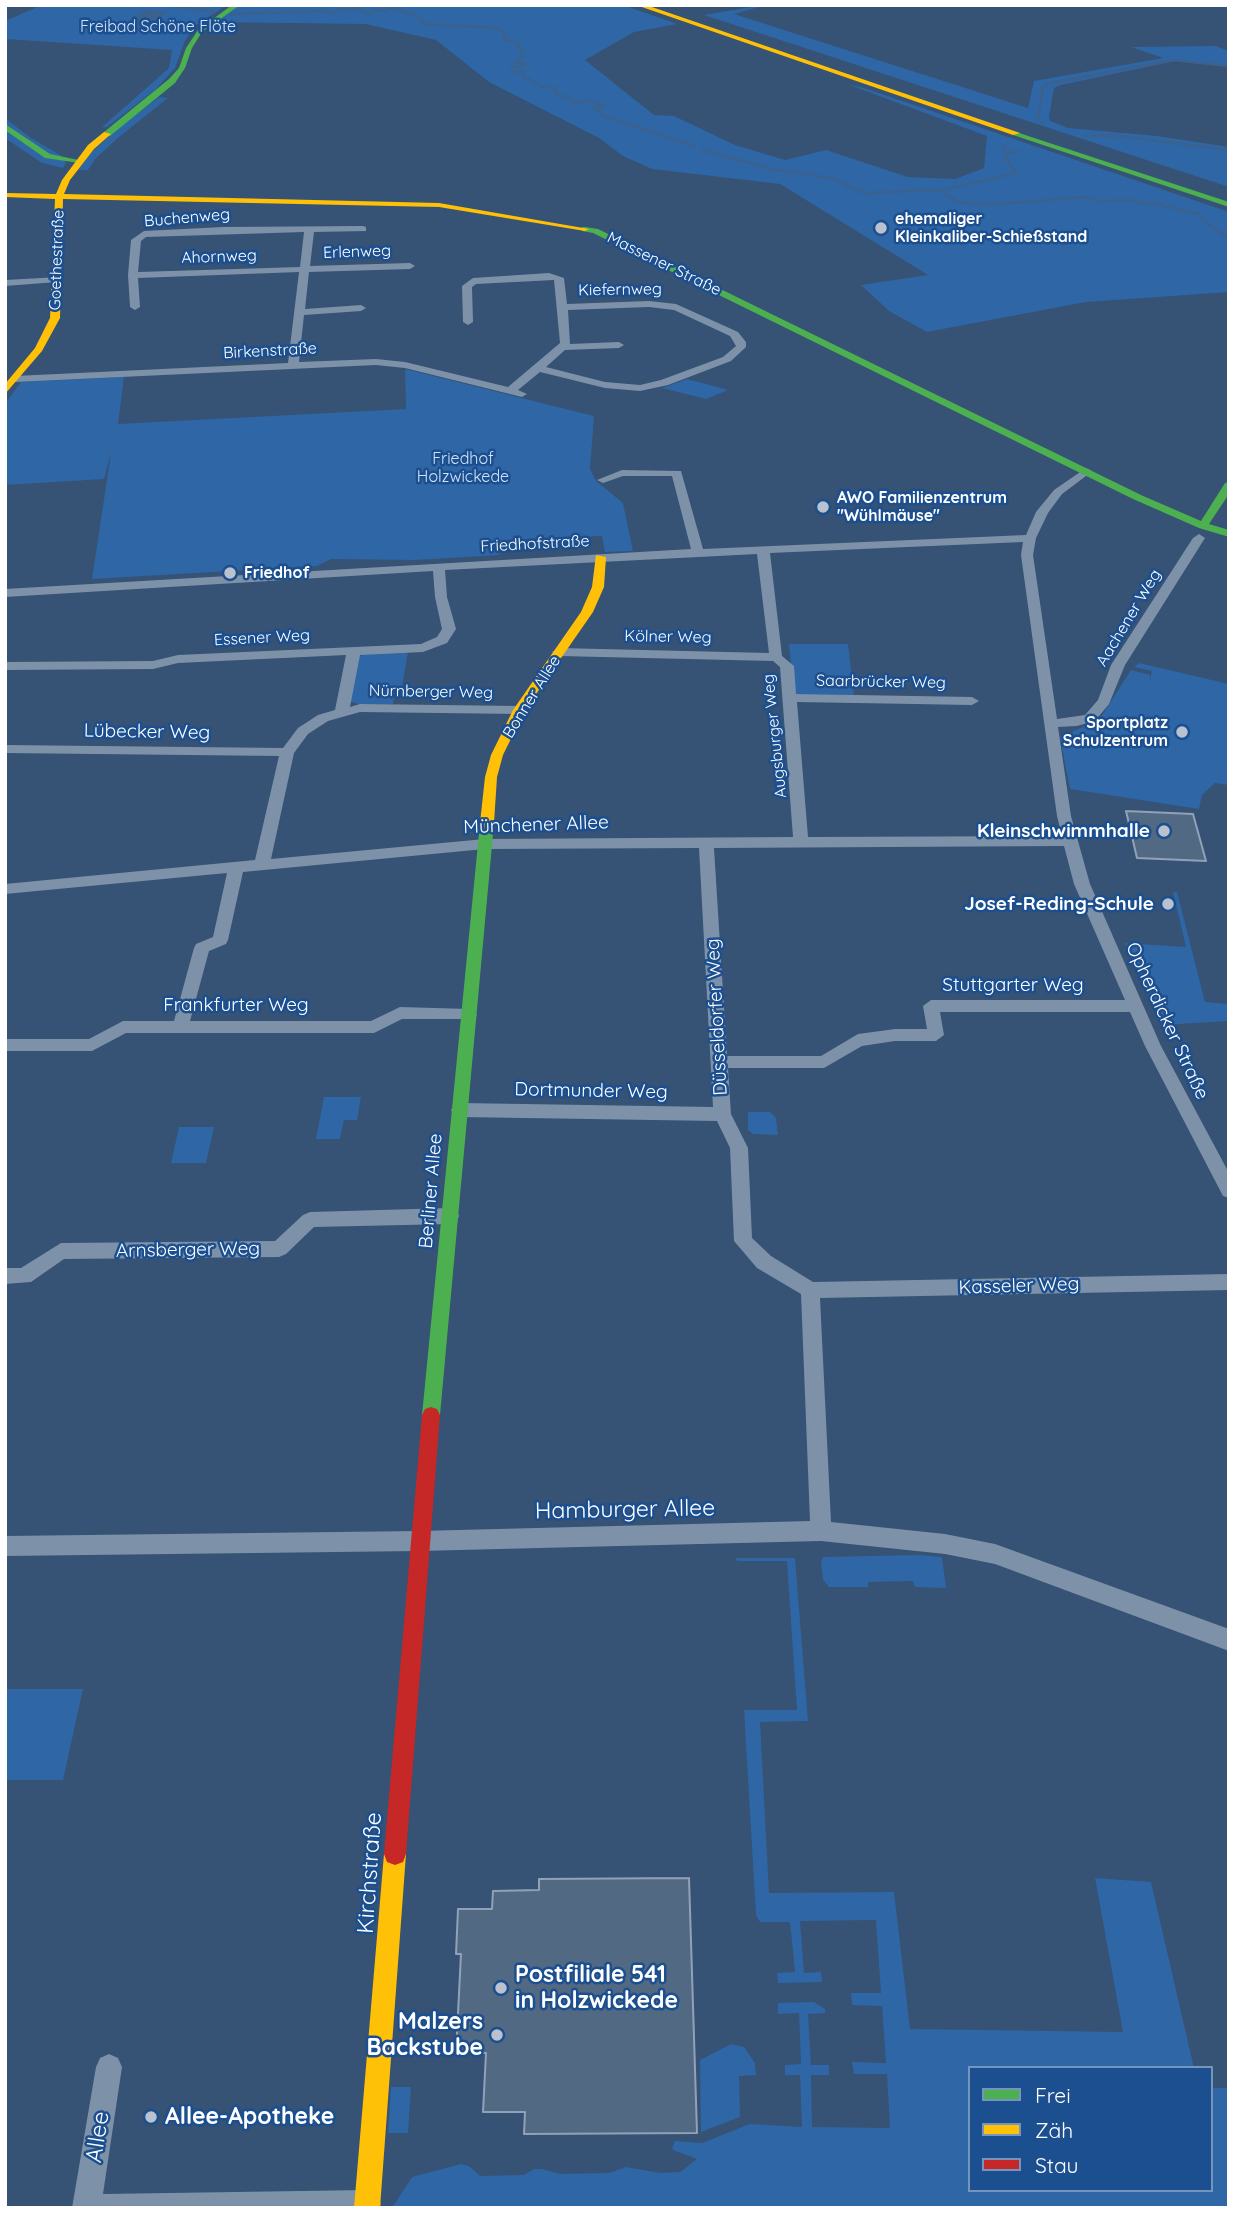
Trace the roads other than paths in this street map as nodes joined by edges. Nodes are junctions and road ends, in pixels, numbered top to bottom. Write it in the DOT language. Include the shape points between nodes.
graph roads {
  1 [pos="237,5"];
  2 [pos="639,5"];
  3 [pos="663,5"];
  4 [pos="5,126"];
  5 [pos="79,160"];
  6 [pos="5,195"];
  7 [pos="1229,195"];
  8 [pos="59,197"];
  9 [pos="1229,205"];
  10 [pos="363,229"];
  11 [pos="309,231"];
  12 [pos="410,266"];
  13 [pos="305,270"];
  14 [pos="133,275"];
  15 [pos="57,279"];
  16 [pos="5,283"];
  17 [pos="135,307"];
  18 [pos="563,307"];
  19 [pos="361,308"];
  20 [pos="300,312"];
  21 [pos="468,322"];
  22 [pos="619,345"];
  23 [pos="562,347"];
  24 [pos="293,365"];
  25 [pos="538,368"];
  26 [pos="11,380"];
  27 [pos="510,391"];
  28 [pos="522,394"];
  29 [pos="1086,471"];
  30 [pos="604,480"];
  31 [pos="1229,485"];
  32 [pos="1201,532"];
  33 [pos="1229,534"];
  34 [pos="1030,538"];
  35 [pos="763,550"];
  36 [pos="698,553"];
  37 [pos="600,557"];
  38 [pos="439,566"];
  39 [pos="42,590"];
  40 [pos="5,593"];
  41 [pos="5,600"];
  42 [pos="354,651"];
  43 [pos="559,652"];
  44 [pos="776,657"];
  45 [pos="5,666"];
  46 [pos="790,698"];
  47 [pos="972,701"];
  48 [pos="519,710"];
  49 [pos="342,711"];
  50 [pos="1051,723"];
  51 [pos="5,749"];
  52 [pos="287,752"];
  53 [pos="802,841"];
  54 [pos="1069,841"];
  55 [pos="706,842"];
  56 [pos="485,844"];
  57 [pos="262,865"];
  58 [pos="236,867"];
  59 [pos="5,889"];
  60 [pos="1136,1006"];
  61 [pos="469,1015"];
  62 [pos="181,1025"];
  63 [pos="5,1045"];
  64 [pos="720,1062"];
  65 [pos="460,1110"];
  66 [pos="722,1114"];
  67 [pos="1229,1191"];
  68 [pos="450,1216"];
  69 [pos="5,1276"];
  70 [pos="1229,1282"];
  71 [pos="810,1290"];
  72 [pos="821,1531"];
  73 [pos="419,1541"];
  74 [pos="5,1546"];
  75 [pos="1229,1640"];
  76 [pos="109,2067"];
  77 [pos="367,2206"];
  78 [pos="86,2208"];
  1 -- 5 [label="main road" via="200,31 172,81"];
  2 -- 9 [label="main road"];
  3 -- 7 [label="main road"];
  4 -- 5 [label="main road" via="48,156"];
  5 -- 8 [label="main road"];
  6 -- 8 [label="main road, Massener Straße"];
  8 -- 15 [label="main road, Goethestraße"];
  8 -- 29 [label="main road, Massener Straße" via="439,205 596,231"];
  10 -- 11 [label="street, Buchenweg"];
  11 -- 13 [label="street"];
  11 -- 14 [label="street, Buchenweg" via="144,234 136,240"];
  12 -- 13 [label="street, Erlenweg"];
  13 -- 14 [label="street, Ahornweg"];
  13 -- 20 [label="street"];
  14 -- 17 [label="street, Buchenweg"];
  15 -- 16 [label="street"];
  15 -- 26 [label="main road, Goethestraße" via="49,333"];
  18 -- 21 [label="street" via="556,276 473,281 467,286"];
  18 -- 23 [label="street" via="566,334"];
  18 -- 25 [label="street, Kiefernweg" via="676,307 734,334 741,347 732,357 664,383 640,387 606,385"];
  19 -- 20 [label="street"];
  20 -- 24 [label="street"];
  22 -- 23 [label="street"];
  23 -- 25 [label="street"];
  24 -- 26 [label="street, Birkenstraße"];
  24 -- 27 [label="street, Birkenstraße" via="391,363"];
  25 -- 27 [label="street"];
  27 -- 28 [label="street, Birkenstraße"];
  29 -- 32 [label="main road, Massener Straße"];
  29 -- 34 [label="street, Opherdicker Straße" via="1049,502"];
  30 -- 36 [label="street" via="622,473 677,473"];
  31 -- 32 [label="main road"];
  32 -- 33 [label="main road, Massener Straße"];
  32 -- 50 [label="street, Aachener Weg" via="1118,665 1104,701 1090,718"];
  34 -- 35 [label="street, Friedhofstraße"];
  34 -- 50 [label="street, Opherdicker Straße" via="1027,555"];
  35 -- 36 [label="street, Friedhofstraße"];
  35 -- 44 [label="street, Augsburger Weg"];
  36 -- 37 [label="street, Friedhofstraße"];
  37 -- 38 [label="street, Friedhofstraße"];
  37 -- 43 [label="main road, Bonner Allee" via="593,600"];
  38 -- 39 [label="street, Friedhofstraße"];
  38 -- 42 [label="street, Essener Weg" via="449,624 446,636 423,648"];
  39 -- 40 [label="street, Friedhofstraße"];
  39 -- 41 [label="street, Friedhofstraße"];
  42 -- 45 [label="street, Essener Weg" via="178,659 153,665"];
  42 -- 49 [label="street, Nürnberger Weg"];
  43 -- 44 [label="street, Kölner Weg"];
  43 -- 48 [label="main road, Bonner Allee"];
  44 -- 46 [label="street, Augsburger Weg" via="787,666"];
  46 -- 47 [label="street, Saarbrücker Weg"];
  46 -- 53 [label="street, Augsburger Weg"];
  48 -- 49 [label="street, Nürnberger Weg"];
  48 -- 56 [label="main road, Bonner Allee" via="491,777"];
  49 -- 52 [label="street, Nürnberger Weg" via="303,731"];
  50 -- 54 [label="street, Opherdicker Straße"];
  51 -- 52 [label="street, Lübecker Weg"];
  52 -- 57 [label="street, Nürnberger Weg"];
  53 -- 54 [label="street, Münchener Allee"];
  53 -- 55 [label="street, Münchener Allee"];
  54 -- 60 [label="street, Opherdicker Straße" via="1082,884"];
  55 -- 56 [label="street, Münchener Allee"];
  55 -- 64 [label="street, Düsseldorfer Weg"];
  56 -- 57 [label="street, Münchener Allee"];
  56 -- 61 [label="main road, Berliner Allee"];
  57 -- 58 [label="street, Münchener Allee"];
  58 -- 59 [label="street, Münchener Allee"];
  58 -- 62 [label="street" via="220,940 202,948"];
  60 -- 64 [label="street, Stuttgarter Weg" via="931,1006 936,1035 858,1040 824,1062"];
  60 -- 67 [label="street, Opherdicker Straße"];
  61 -- 62 [label="street, Frankfurter Weg" via="400,1013 374,1027"];
  61 -- 65 [label="main road, Berliner Allee"];
  62 -- 63 [label="street, Frankfurter Weg" via="122,1027 92,1045"];
  64 -- 66 [label="street, Düsseldorfer Weg"];
  65 -- 66 [label="street, Dortmunder Weg"];
  65 -- 68 [label="main road, Berliner Allee"];
  66 -- 71 [label="street, Düsseldorfer Weg" via="739,1148 743,1241 764,1262"];
  68 -- 69 [label="street, Arnsberger Weg" via="310,1220 279,1249 61,1251 24,1276"];
  68 -- 73 [label="main road, Berliner Allee"];
  70 -- 71 [label="street, Kasseler Weg"];
  71 -- 72 [label="street"];
  72 -- 73 [label="street, Hamburger Allee"];
  72 -- 75 [label="street, Hamburger Allee" via="995,1554"];
  73 -- 74 [label="street, Hamburger Allee"];
  73 -- 77 [label="main road, Kirchstraße"];
  76 -- 78 [label="street, Allee"];
  77 -- 78 [label="street, Allee"];
}
